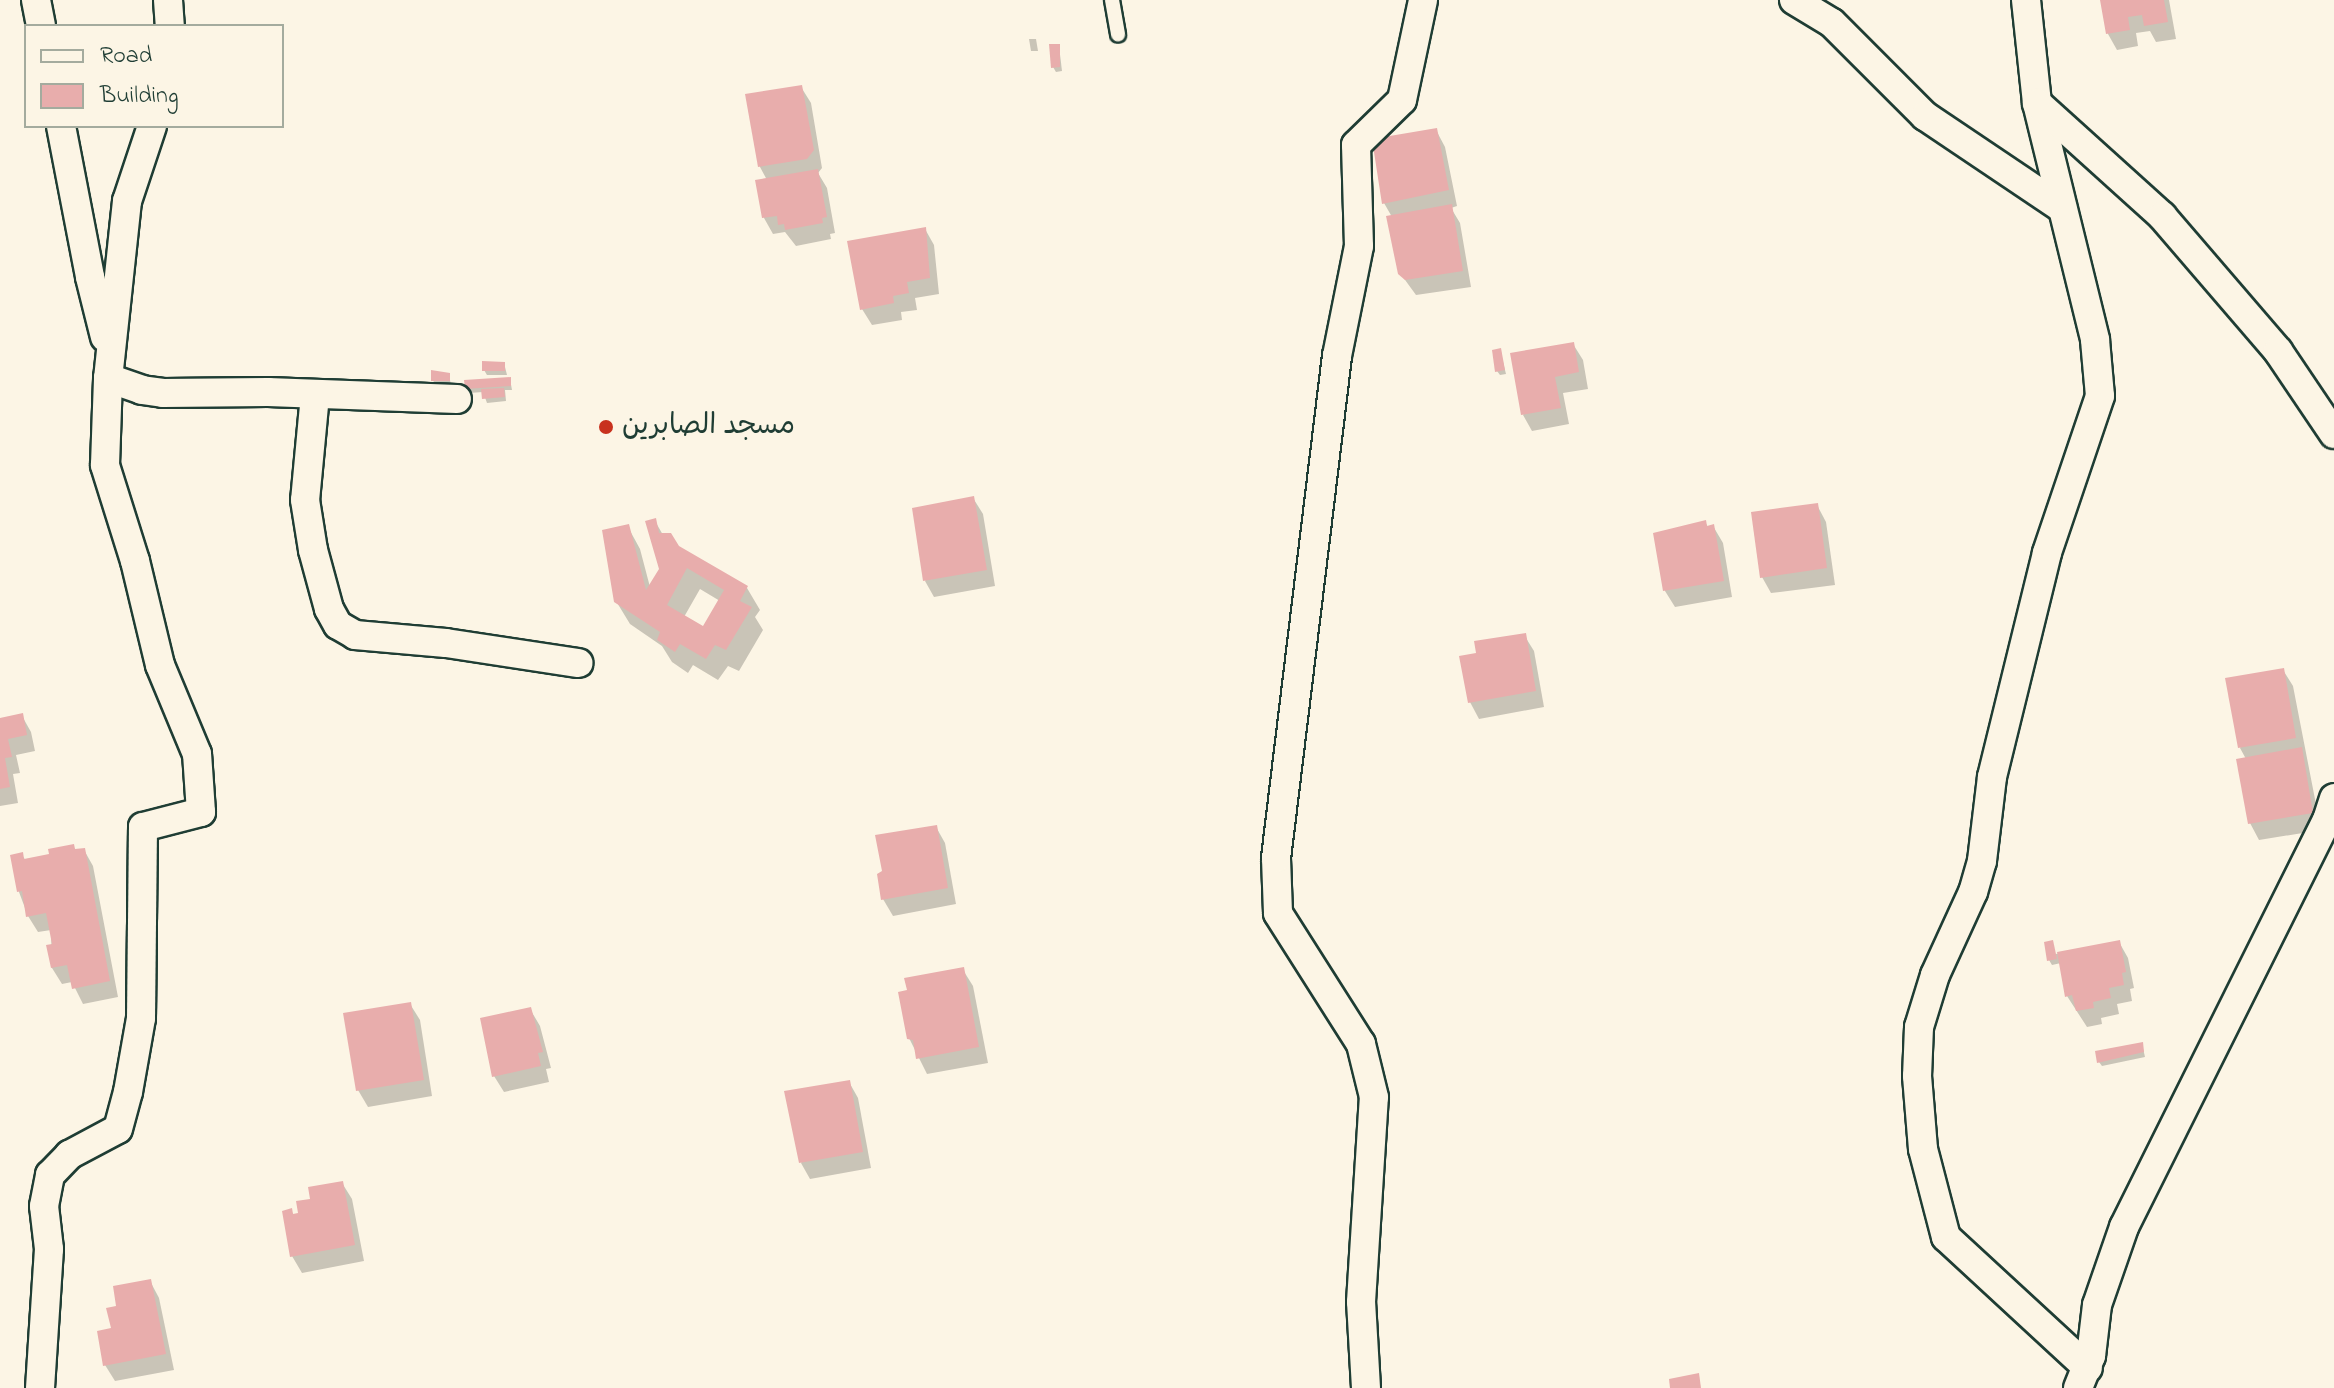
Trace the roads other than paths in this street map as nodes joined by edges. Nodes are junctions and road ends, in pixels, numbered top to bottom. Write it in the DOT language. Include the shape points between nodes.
graph roads {
  1 [pos="36,0"];
  2 [pos="168,0"];
  3 [pos="1112,0"];
  4 [pos="1423,0"];
  5 [pos="1794,0"];
  6 [pos="2026,0"];
  7 [pos="41,24"];
  8 [pos="170,24"];
  9 [pos="1118,34"];
  10 [pos="2037,103"];
  11 [pos="61,128"];
  12 [pos="151,128"];
  13 [pos="2062,208"];
  14 [pos="110,368"];
  15 [pos="315,395"];
  16 [pos="457,399"];
  17 [pos="2334,434"];
  18 [pos="579,663"];
  19 [pos="2334,798"];
  20 [pos="2083,1378"];
  21 [pos="40,1388"];
  22 [pos="1366,1388"];
  1 -- 7 [label="street"];
  2 -- 8 [label="street"];
  3 -- 9 [label="lane"];
  4 -- 22 [label="street" via="1402,100 1356,145 1359,246 1333,385 1276,858 1278,913 1361,1044 1372,1085 1361,1302"];
  5 -- 13 [label="street" via="1832,23 1925,116"];
  6 -- 10 [label="street"];
  10 -- 13 [label="street"];
  10 -- 17 [label="street" via="2162,216 2278,351"];
  11 -- 14 [label="street"];
  12 -- 14 [label="street" via="127,201"];
  13 -- 20 [label="street" via="2100,365 2100,396 2047,553 1995,762 1982,861 1919,1027 1917,1076 1923,1149 1946,1237"];
  14 -- 15 [label="street" via="142,390 163,393"];
  14 -- 21 [label="street" via="105,465 160,665 197,754 201,812 143,827 141,1018 128,1092 118,1129 69,1155 50,1175 44,1206 49,1249"];
  15 -- 16 [label="street"];
  15 -- 18 [label="street" via="305,500 313,550 338,625 355,635"];
  19 -- 20 [label="street" via="2124,1227 2097,1305"];
}
